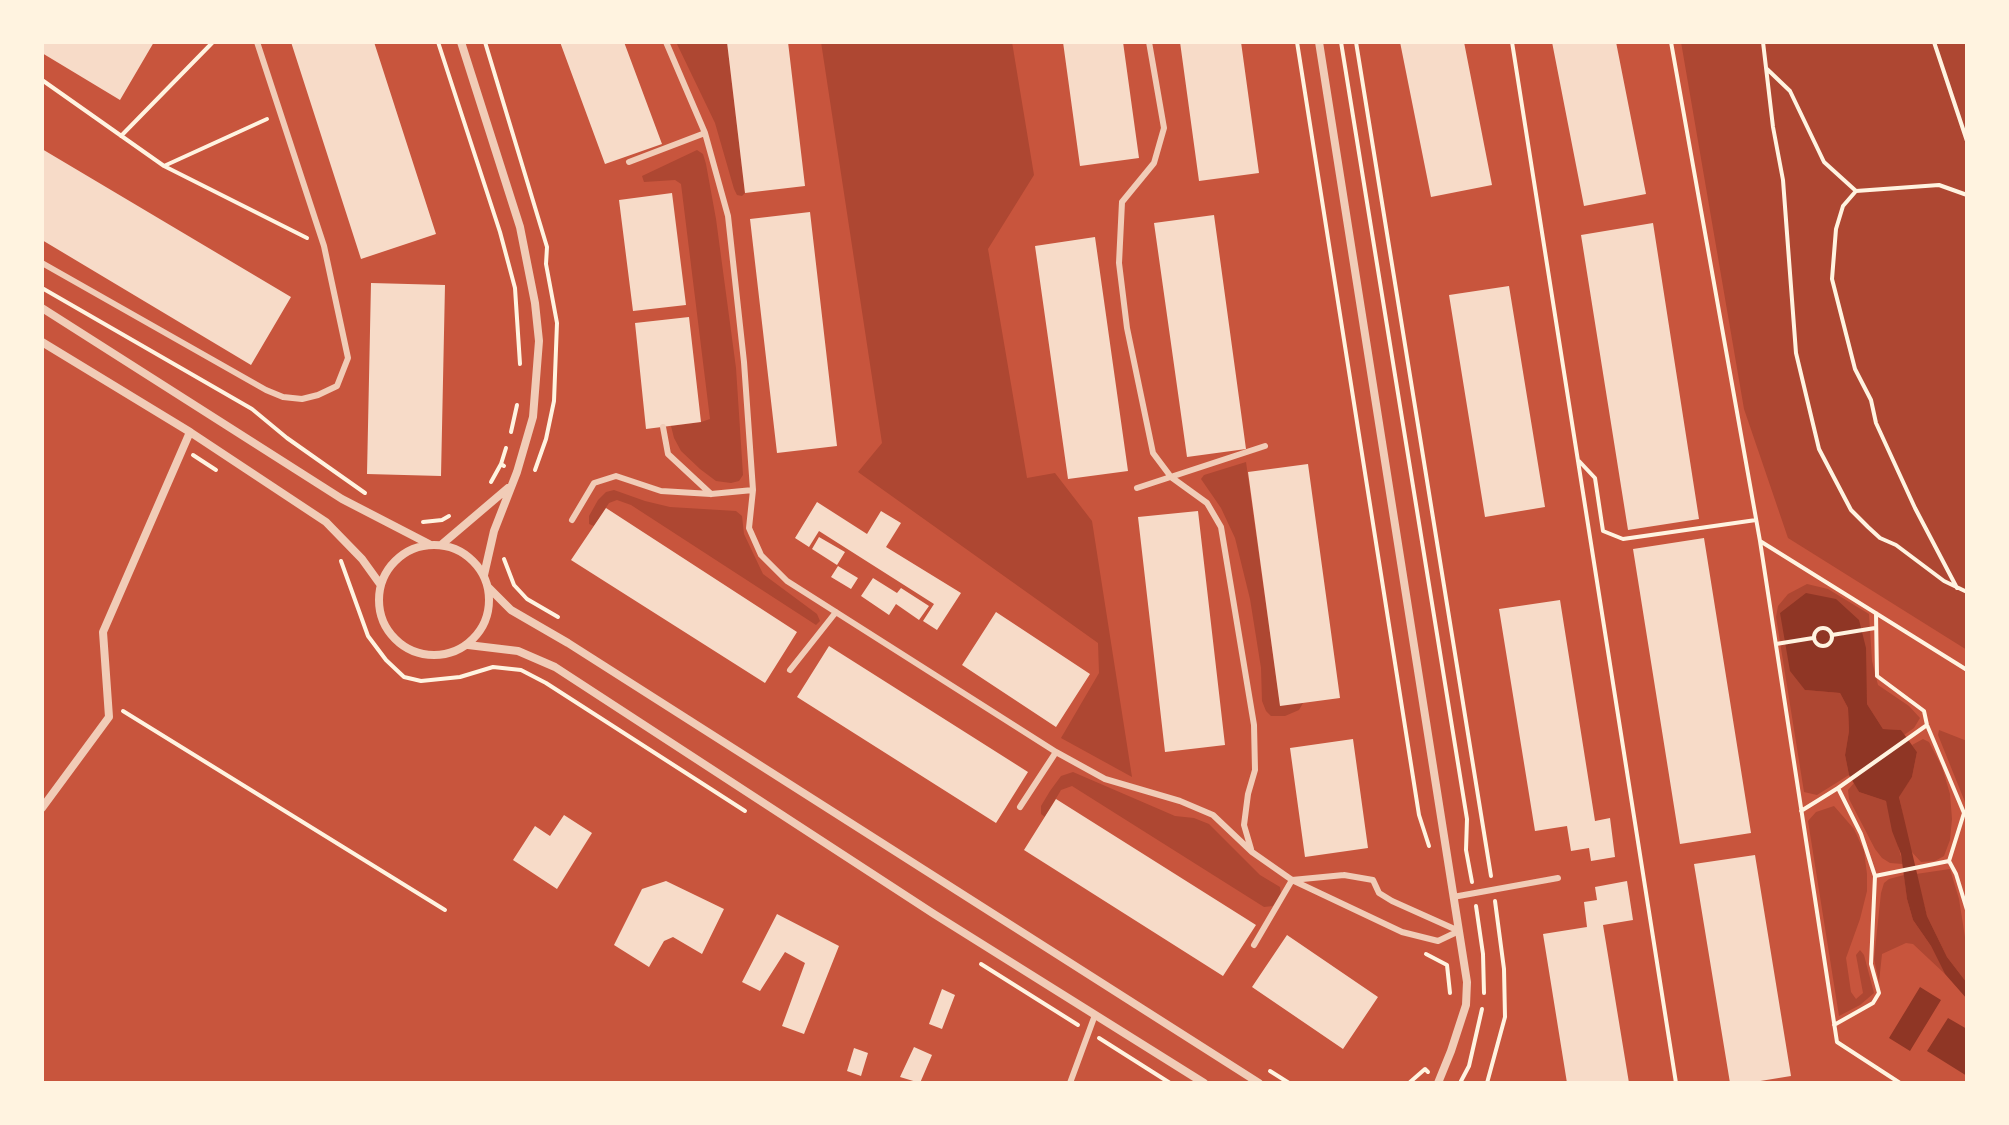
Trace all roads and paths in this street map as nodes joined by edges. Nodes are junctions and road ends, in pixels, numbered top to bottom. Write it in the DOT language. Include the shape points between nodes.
graph roads {
  1 [pos="213,42"];
  2 [pos="257,42"];
  3 [pos="438,42"];
  4 [pos="461,42"];
  5 [pos="666,42"];
  6 [pos="1149,42"];
  7 [pos="1297,42"];
  8 [pos="1319,42"];
  9 [pos="1341,42"];
  10 [pos="1356,42"];
  11 [pos="1512,42"];
  12 [pos="1671,42"];
  13 [pos="1763,42"];
  14 [pos="1934,42"];
  15 [pos="1766,67"];
  16 [pos="42,80"];
  17 [pos="280,114"];
  18 [pos="705,133"];
  19 [pos="121,136"];
  20 [pos="1967,141"];
  21 [pos="629,162"];
  22 [pos="164,166"];
  23 [pos="1856,191"];
  24 [pos="1967,195"];
  25 [pos="324,246"];
  26 [pos="42,263"];
  27 [pos="42,288"];
  28 [pos="42,308"];
  29 [pos="42,342"];
  30 [pos="520,373"];
  31 [pos="518,402"];
  32 [pos="663,427"];
  33 [pos="190,432"];
  34 [pos="1265,446"];
  35 [pos="183,449"];
  36 [pos="1578,459"];
  37 [pos="501,464"];
  38 [pos="517,472"];
  39 [pos="222,474"];
  40 [pos="1171,477"];
  41 [pos="511,485"];
  42 [pos="489,486"];
  43 [pos="1137,488"];
  44 [pos="753,490"];
  45 [pos="367,494"];
  46 [pos="711,494"];
  47 [pos="456,512"];
  48 [pos="411,517"];
  49 [pos="572,520"];
  50 [pos="1756,520"];
  51 [pos="1760,541"];
  52 [pos="429,544"];
  53 [pos="441,545"];
  54 [pos="338,555"];
  55 [pos="503,555"];
  56 [pos="484,575"];
  57 [pos="380,584"];
  58 [pos="488,587"];
  59 [pos="1957,588"];
  60 [pos="1967,592"];
  61 [pos="836,612"];
  62 [pos="1876,613"];
  63 [pos="564,621"];
  64 [pos="1875,628"];
  65 [pos="1832,635"];
  66 [pos="1813,638"];
  67 [pos="1776,644"];
  68 [pos="468,645"];
  69 [pos="790,670"];
  70 [pos="1967,670"];
  71 [pos="108,701"];
  72 [pos="1927,725"];
  73 [pos="1056,752"];
  74 [pos="1838,788"];
  75 [pos="1020,807"];
  76 [pos="42,808"];
  77 [pos="1801,811"];
  78 [pos="1966,814"];
  79 [pos="756,818"];
  80 [pos="1252,852"];
  81 [pos="1430,857"];
  82 [pos="1949,861"];
  83 [pos="1875,876"];
  84 [pos="1558,878"];
  85 [pos="1292,880"];
  86 [pos="1960,886"];
  87 [pos="1967,886"];
  88 [pos="1494,890"];
  89 [pos="1474,893"];
  90 [pos="1453,897"];
  91 [pos="445,910"];
  92 [pos="1967,910"];
  93 [pos="1459,931"];
  94 [pos="1254,945"];
  95 [pos="1424,954"];
  96 [pos="978,962"];
  97 [pos="1450,1000"];
  98 [pos="1095,1015"];
  99 [pos="1834,1025"];
  100 [pos="1090,1031"];
  101 [pos="1431,1062"];
  102 [pos="1425,1069"];
  103 [pos="1269,1070"];
  104 [pos="1437,1082"];
  105 [pos="1070,1083"];
  106 [pos="1170,1083"];
  107 [pos="1204,1083"];
  108 [pos="1259,1083"];
  109 [pos="1289,1083"];
  110 [pos="1460,1083"];
  111 [pos="1487,1083"];
  112 [pos="1676,1083"];
  113 [pos="1900,1083"];
  1 -- 19 [label="path"];
  2 -- 17 [label="lane"];
  3 -- 30 [label="path" via="515,288"];
  4 -- 38 [label="street" via="520,227 535,303 539,367 533,417"];
  5 -- 18 [label="lane"];
  6 -- 40 [label="lane" via="1164,128 1154,163 1122,202 1119,263 1153,453"];
  7 -- 81 [label="path" via="1419,815"];
  8 -- 90 [label="street"];
  9 -- 89 [label="path" via="1467,819"];
  10 -- 88 [label="path"];
  11 -- 36 [label="path"];
  12 -- 50 [label="path"];
  13 -- 15 [label="path"];
  14 -- 20 [label="path"];
  15 -- 23 [label="path" via="1790,91 1824,162"];
  15 -- 59 [label="path" via="1783,180 1796,353 1819,449 1851,510 1880,538"];
  16 -- 19 [label="path"];
  17 -- 22 [label="path"];
  17 -- 25 [label="lane"];
  18 -- 21 [label="lane"];
  18 -- 44 [label="lane" via="728,216"];
  19 -- 22 [label="path"];
  22 -- 25 [label="path"];
  23 -- 24 [label="path" via="1939,185"];
  23 -- 59 [label="path" via="1843,206 1836,229 1832,279 1844,329 1876,423"];
  25 -- 26 [label="lane" via="348,358 337,386 302,399 266,390"];
  27 -- 45 [label="path" via="252,409"];
  28 -- 52 [label="street" via="342,499"];
  29 -- 33 [label="street"];
  31 -- 37 [label="path"];
  32 -- 46 [label="lane" via="668,454"];
  33 -- 35 [label="street"];
  33 -- 57 [label="street" via="326,522"];
  34 -- 40 [label="lane"];
  35 -- 39 [label="path"];
  35 -- 71 [label="street" via="103,632"];
  36 -- 50 [label="path" via="1595,478 1603,531 1623,539"];
  36 -- 112 [label="path"];
  37 -- 38 [label="path"];
  37 -- 42 [label="path"];
  38 -- 41 [label="street"];
  40 -- 43 [label="lane"];
  40 -- 80 [label="lane" via="1207,503 1221,527 1254,725 1255,770 1244,825"];
  41 -- 53 [label="street"];
  41 -- 56 [label="street"];
  44 -- 46 [label="lane"];
  44 -- 61 [label="lane" via="749,528 761,555 787,581"];
  46 -- 49 [label="lane" via="661,491 616,476 594,483"];
  47 -- 48 [label="path" via="423,523"];
  50 -- 51 [label="path"];
  51 -- 62 [label="path"];
  51 -- 67 [label="path"];
  52 -- 53 [label="street"];
  52 -- 57 [label="street" via="391,564"];
  53 -- 56 [label="street" via="466,554"];
  54 -- 79 [label="path" via="368,636 404,677 421,681 493,667 521,670"];
  55 -- 63 [label="path" via="514,585"];
  56 -- 58 [label="street"];
  57 -- 68 [label="street" via="379,612 392,637 403,645 415,653 442,656"];
  58 -- 68 [label="street" via="490,608"];
  58 -- 108 [label="street" via="511,610"];
  59 -- 60 [label="path"];
  61 -- 69 [label="lane"];
  61 -- 73 [label="lane"];
  62 -- 64 [label="path"];
  62 -- 70 [label="path"];
  64 -- 65 [label="path"];
  64 -- 72 [label="path" via="1877,676 1924,711"];
  65 -- 66 [label="path" via="1823,646"];
  65 -- 66 [label="path" via="1824,627 1815,630"];
  66 -- 67 [label="path"];
  67 -- 77 [label="path"];
  68 -- 98 [label="street" via="518,651 555,667"];
  71 -- 76 [label="street" via="109,717"];
  71 -- 91 [label="path"];
  72 -- 74 [label="path"];
  72 -- 78 [label="path"];
  73 -- 75 [label="lane"];
  73 -- 80 [label="lane" via="1105,779 1213,815"];
  74 -- 77 [label="path"];
  74 -- 83 [label="path"];
  77 -- 99 [label="path"];
  78 -- 82 [label="path"];
  80 -- 85 [label="lane"];
  82 -- 83 [label="path"];
  82 -- 86 [label="path"];
  83 -- 99 [label="path" via="1871,964 1879,993 1873,1003"];
  84 -- 88 [label="lane"];
  85 -- 93 [label="lane" via="1402,932 1438,941"];
  85 -- 93 [label="lane" via="1344,875 1373,880 1379,893 1392,901"];
  85 -- 94 [label="lane"];
  86 -- 87 [label="path"];
  86 -- 92 [label="path"];
  88 -- 89 [label="lane"];
  88 -- 111 [label="path" via="1505,1017"];
  89 -- 90 [label="lane"];
  89 -- 110 [label="path" via="1485,983 1480,1025"];
  90 -- 93 [label="street"];
  93 -- 104 [label="street" via="1466,1005"];
  95 -- 97 [label="path" via="1447,965"];
  96 -- 100 [label="path"];
  98 -- 100 [label="lane"];
  98 -- 107 [label="street"];
  99 -- 113 [label="path" via="1837,1042"];
  100 -- 105 [label="lane"];
  100 -- 106 [label="path"];
  101 -- 102 [label="path"];
  103 -- 109 [label="path"];
}
